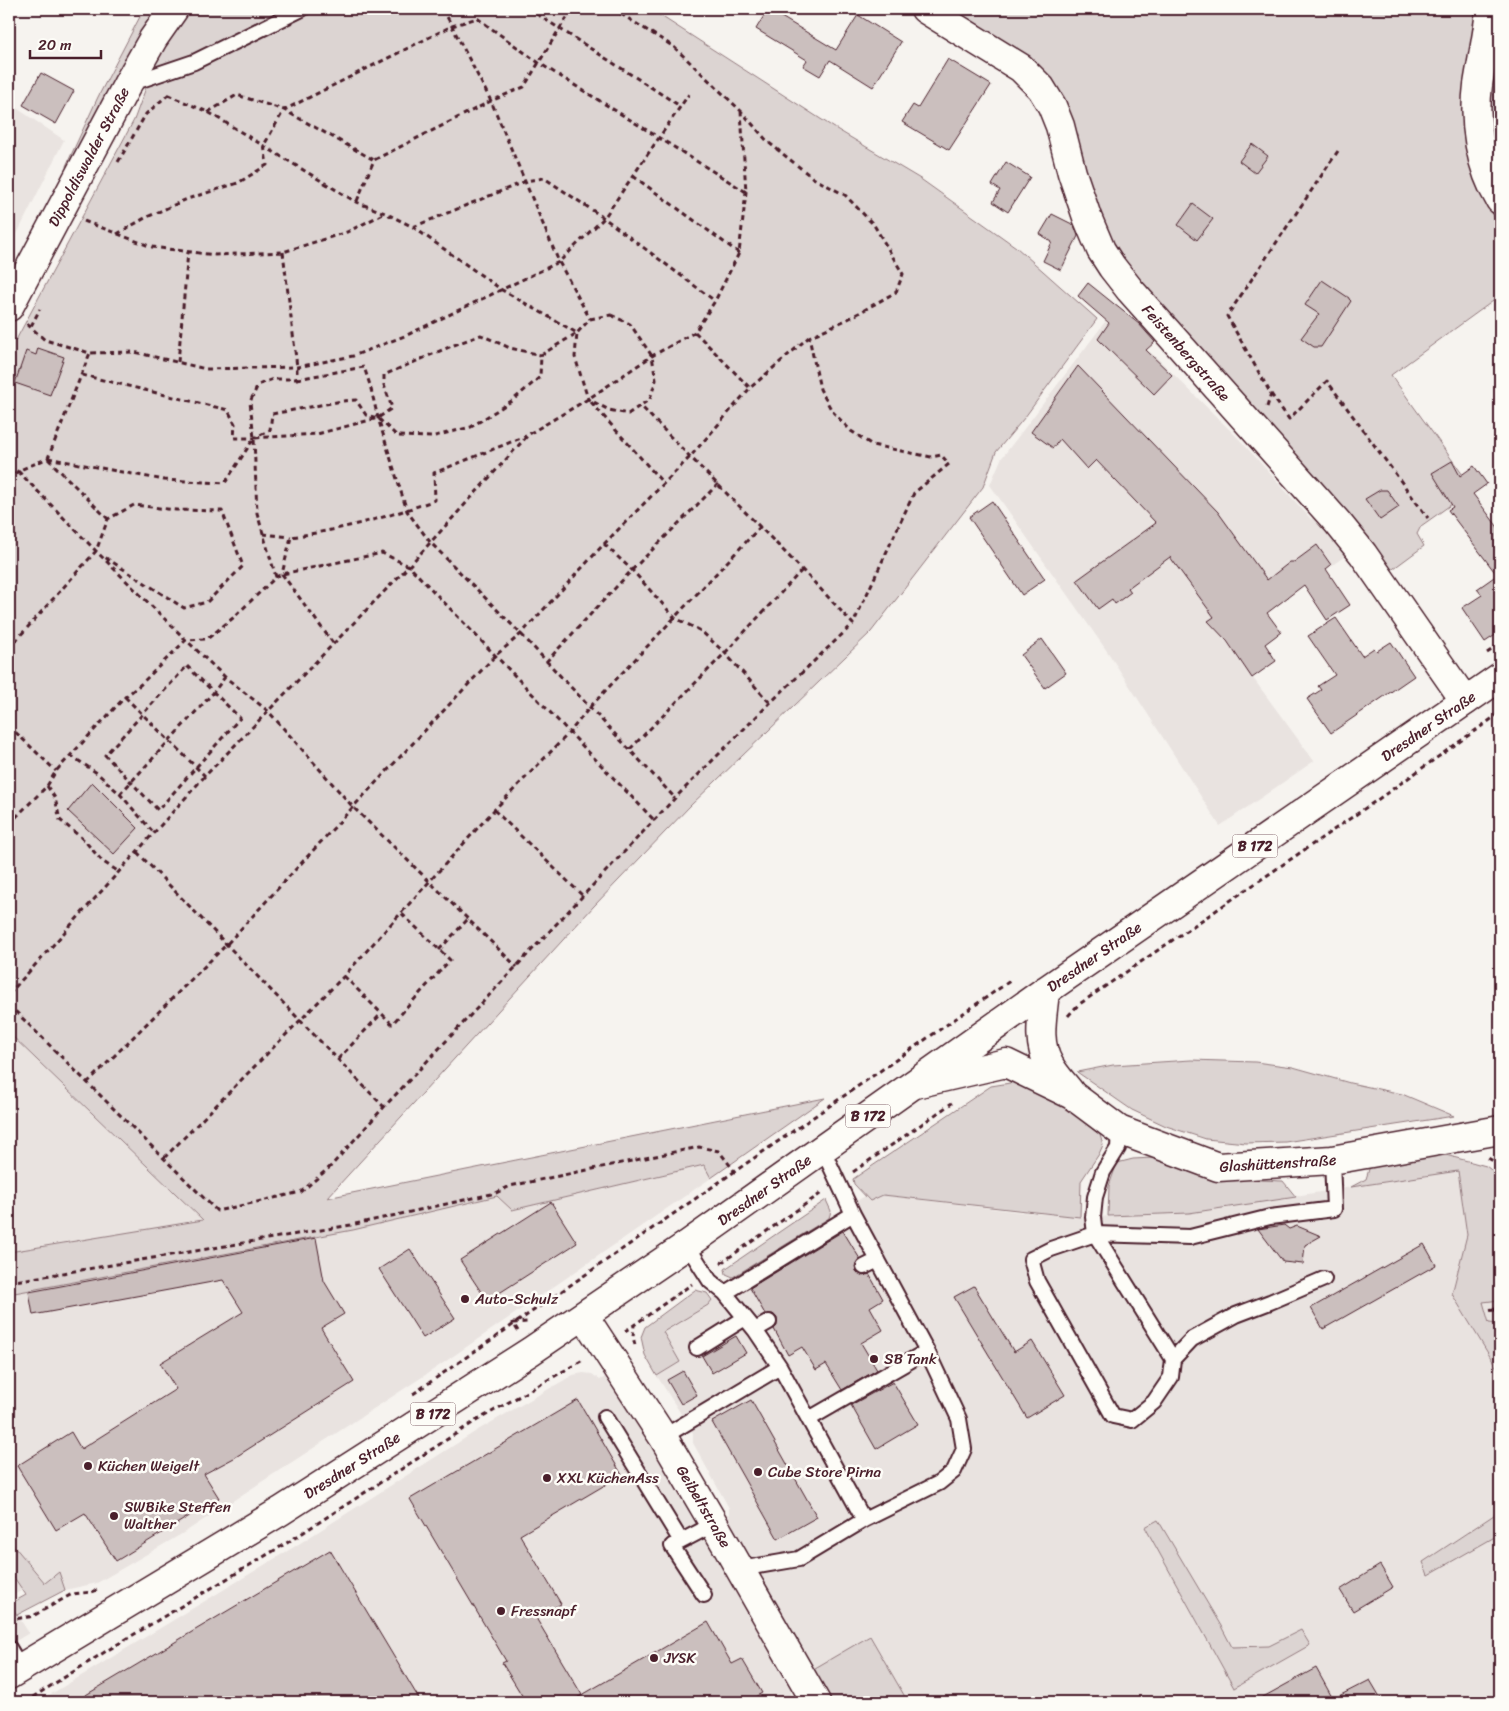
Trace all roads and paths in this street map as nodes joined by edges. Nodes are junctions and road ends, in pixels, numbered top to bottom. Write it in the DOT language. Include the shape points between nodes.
graph roads {
  1 [pos="174,9"];
  2 [pos="302,9"];
  3 [pos="443,9"];
  4 [pos="529,9"];
  5 [pos="573,9"];
  6 [pos="613,9"];
  7 [pos="925,9"];
  8 [pos="1490,9"];
  9 [pos="452,26"];
  10 [pos="560,28"];
  11 [pos="194,62"];
  12 [pos="540,63"];
  13 [pos="127,85"];
  14 [pos="168,94"];
  15 [pos="689,94"];
  16 [pos="492,101"];
  17 [pos="680,106"];
  18 [pos="284,110"];
  19 [pos="208,112"];
  20 [pos="741,112"];
  21 [pos="658,138"];
  22 [pos="264,145"];
  23 [pos="1338,151"];
  24 [pos="374,160"];
  25 [pos="117,163"];
  26 [pos="633,176"];
  27 [pos="526,181"];
  28 [pos="746,192"];
  29 [pos="1500,200"];
  30 [pos="356,202"];
  31 [pos="88,213"];
  32 [pos="385,213"];
  33 [pos="604,218"];
  34 [pos="413,226"];
  35 [pos="117,234"];
  36 [pos="188,252"];
  37 [pos="283,252"];
  38 [pos="739,253"];
  39 [pos="558,262"];
  40 [pos="502,290"];
  41 [pos="715,301"];
  42 [pos="40,309"];
  43 [pos="16,314"];
  44 [pos="590,320"];
  45 [pos="31,326"];
  46 [pos="695,332"];
  47 [pos="576,333"];
  48 [pos="809,337"];
  49 [pos="90,353"];
  50 [pos="541,355"];
  51 [pos="652,356"];
  52 [pos="178,362"];
  53 [pos="297,367"];
  54 [pos="82,375"];
  55 [pos="297,379"];
  56 [pos="750,388"];
  57 [pos="1271,394"];
  58 [pos="588,399"];
  59 [pos="641,406"];
  60 [pos="378,418"];
  61 [pos="529,434"];
  62 [pos="1259,435"];
  63 [pos="254,438"];
  64 [pos="690,457"];
  65 [pos="48,458"];
  66 [pos="18,471"];
  67 [pos="9,481"];
  68 [pos="663,483"];
  69 [pos="718,484"];
  70 [pos="407,511"];
  71 [pos="1428,518"];
  72 [pos="108,519"];
  73 [pos="761,526"];
  74 [pos="263,534"];
  75 [pos="291,537"];
  76 [pos="430,542"];
  77 [pos="604,544"];
  78 [pos="96,551"];
  79 [pos="410,566"];
  80 [pos="803,569"];
  81 [pos="632,570"];
  82 [pos="282,574"];
  83 [pos="276,577"];
  84 [pos="675,618"];
  85 [pos="853,624"];
  86 [pos="521,634"];
  87 [pos="186,640"];
  88 [pos="333,643"];
  89 [pos="9,648"];
  90 [pos="726,653"];
  91 [pos="495,656"];
  92 [pos="546,662"];
  93 [pos="225,677"];
  94 [pos="1500,677"];
  95 [pos="213,693"];
  96 [pos="125,697"];
  97 [pos="1465,701"];
  98 [pos="770,703"];
  99 [pos="590,707"];
  100 [pos="268,711"];
  101 [pos="1500,713"];
  102 [pos="142,714"];
  103 [pos="9,726"];
  104 [pos="568,733"];
  105 [pos="170,741"];
  106 [pos="630,749"];
  107 [pos="70,755"];
  108 [pos="196,768"];
  109 [pos="56,771"];
  110 [pos="205,776"];
  111 [pos="131,784"];
  112 [pos="47,786"];
  113 [pos="120,794"];
  114 [pos="675,798"];
  115 [pos="353,807"];
  116 [pos="494,810"];
  117 [pos="654,820"];
  118 [pos="9,824"];
  119 [pos="153,832"];
  120 [pos="137,852"];
  121 [pos="119,872"];
  122 [pos="428,881"];
  123 [pos="583,896"];
  124 [pos="400,912"];
  125 [pos="467,920"];
  126 [pos="226,945"];
  127 [pos="439,950"];
  128 [pos="517,967"];
  129 [pos="344,976"];
  130 [pos="1017,977"];
  131 [pos="1046,990"];
  132 [pos="9,994"];
  133 [pos="9,1005"];
  134 [pos="382,1014"];
  135 [pos="301,1020"];
  136 [pos="1042,1036"];
  137 [pos="338,1059"];
  138 [pos="87,1082"];
  139 [pos="914,1084"];
  140 [pos="1072,1095"];
  141 [pos="956,1100"];
  142 [pos="384,1107"];
  143 [pos="1119,1130"];
  144 [pos="1500,1130"];
  145 [pos="822,1148"];
  146 [pos="164,1158"];
  147 [pos="1332,1160"];
  148 [pos="734,1172"];
  149 [pos="838,1182"];
  150 [pos="853,1214"];
  151 [pos="1095,1234"];
  152 [pos="687,1245"];
  153 [pos="878,1260"];
  154 [pos="864,1267"];
  155 [pos="706,1274"];
  156 [pos="1324,1279"];
  157 [pos="9,1282"];
  158 [pos="725,1292"];
  159 [pos="584,1316"];
  160 [pos="745,1318"];
  161 [pos="769,1322"];
  162 [pos="634,1325"];
  163 [pos="755,1330"];
  164 [pos="636,1346"];
  165 [pos="603,1347"];
  166 [pos="697,1348"];
  167 [pos="927,1350"];
  168 [pos="1173,1359"];
  169 [pos="780,1368"];
  170 [pos="408,1397"];
  171 [pos="605,1417"];
  172 [pos="809,1419"];
  173 [pos="663,1437"];
  174 [pos="864,1520"];
  175 [pos="714,1524"];
  176 [pos="681,1541"];
  177 [pos="740,1570"];
  178 [pos="99,1589"];
  179 [pos="704,1595"];
  180 [pos="9,1622"];
  181 [pos="13,1664"];
  182 [pos="813,1701"];
  183 [pos="25,1702"];
  1 -- 13 [label="main road, Dippoldiswalder Straße"];
  2 -- 11 [label="lane"];
  3 -- 9 [label="path"];
  4 -- 10 [label="path"];
  5 -- 10 [label="path"];
  6 -- 20 [label="path" via="674,47"];
  7 -- 62 [label="main road, Feistenbergstraße" via="1021,68 1041,88 1060,126 1072,173 1101,250 1130,290"];
  8 -- 29 [label="main road" via="1476,107 1480,146"];
  9 -- 12 [label="path" via="477,18"];
  9 -- 16 [label="path"];
  9 -- 18 [label="path"];
  10 -- 12 [label="path"];
  10 -- 17 [label="path"];
  11 -- 13 [label="lane"];
  11 -- 14 [label="path"];
  12 -- 16 [label="path" via="524,87"];
  12 -- 21 [label="path"];
  13 -- 43 [label="main road, Dippoldiswalder Straße"];
  14 -- 19 [label="path"];
  14 -- 25 [label="path" via="146,114"];
  15 -- 17 [label="path"];
  16 -- 24 [label="path"];
  16 -- 27 [label="path"];
  17 -- 21 [label="path"];
  18 -- 19 [label="path" via="237,95"];
  18 -- 22 [label="path"];
  18 -- 24 [label="path"];
  19 -- 22 [label="path"];
  20 -- 28 [label="path"];
  20 -- 48 [label="path" via="768,142 813,178 844,195 874,225 903,274 896,292"];
  21 -- 26 [label="path"];
  21 -- 28 [label="path"];
  22 -- 30 [label="path"];
  22 -- 35 [label="path" via="267,165 238,183 187,199"];
  23 -- 57 [label="path" via="1227,316"];
  24 -- 30 [label="path"];
  26 -- 33 [label="path"];
  26 -- 38 [label="path"];
  27 -- 33 [label="path" via="544,178"];
  27 -- 34 [label="path"];
  27 -- 39 [label="path"];
  28 -- 38 [label="path"];
  30 -- 32 [label="path"];
  31 -- 35 [label="path" via="84,221"];
  32 -- 34 [label="path"];
  32 -- 37 [label="path" via="347,232"];
  33 -- 39 [label="path"];
  33 -- 41 [label="path"];
  34 -- 40 [label="path"];
  35 -- 36 [label="path" via="152,248"];
  36 -- 37 [label="path" via="215,256"];
  36 -- 52 [label="path"];
  37 -- 53 [label="path"];
  38 -- 41 [label="path"];
  39 -- 40 [label="path"];
  39 -- 44 [label="path"];
  40 -- 47 [label="path"];
  40 -- 53 [label="path" via="407,335 353,356"];
  41 -- 46 [label="path"];
  42 -- 45 [label="path"];
  43 -- 45 [label="path"];
  44 -- 47 [label="path"];
  44 -- 51 [label="path" via="611,315 630,324"];
  45 -- 49 [label="path" via="45,340"];
  46 -- 51 [label="path"];
  46 -- 56 [label="path"];
  47 -- 50 [label="path"];
  47 -- 58 [label="path" via="575,357"];
  48 -- 56 [label="path"];
  48 -- 85 [label="path" via="820,389 832,411 851,431 872,445 931,457 942,454 949,464 914,493"];
  49 -- 52 [label="path" via="134,352"];
  49 -- 54 [label="path"];
  50 -- 60 [label="path" via="540,377 471,428 431,437 397,436"];
  50 -- 60 [label="path" via="510,348 481,335 454,345 384,375 392,408"];
  51 -- 58 [label="path"];
  51 -- 59 [label="path" via="656,380 650,399"];
  52 -- 53 [label="path" via="206,369"];
  53 -- 55 [label="path"];
  54 -- 63 [label="path" via="228,410 235,424 234,438"];
  54 -- 65 [label="path"];
  55 -- 60 [label="path" via="364,367"];
  55 -- 63 [label="path" via="272,379 258,385 250,402"];
  56 -- 64 [label="path"];
  57 -- 62 [label="path"];
  57 -- 71 [label="path" via="1289,419 1327,381"];
  58 -- 59 [label="path" via="609,410 628,414"];
  58 -- 61 [label="path"];
  58 -- 68 [label="path"];
  59 -- 64 [label="path"];
  60 -- 63 [label="path" via="317,434"];
  60 -- 63 [label="path" via="366,415 356,400 334,402 272,414 270,430"];
  60 -- 70 [label="path"];
  61 -- 70 [label="path" via="434,473 436,500"];
  61 -- 76 [label="path"];
  62 -- 97 [label="main road, Feistenbergstraße" via="1363,554"];
  63 -- 65 [label="path" via="225,483 164,480"];
  63 -- 74 [label="path" via="257,512"];
  64 -- 68 [label="path"];
  64 -- 69 [label="path"];
  65 -- 66 [label="path"];
  65 -- 72 [label="path"];
  66 -- 67 [label="path"];
  66 -- 78 [label="path"];
  68 -- 77 [label="path"];
  69 -- 73 [label="path"];
  69 -- 81 [label="path"];
  70 -- 75 [label="path" via="316,534"];
  70 -- 76 [label="path"];
  72 -- 78 [label="path"];
  72 -- 78 [label="path" via="134,505 222,511 242,566 206,602 184,608"];
  73 -- 80 [label="path"];
  73 -- 84 [label="path"];
  74 -- 75 [label="path"];
  74 -- 83 [label="path"];
  75 -- 82 [label="path"];
  76 -- 79 [label="path"];
  76 -- 86 [label="path"];
  77 -- 81 [label="path"];
  77 -- 86 [label="path"];
  78 -- 87 [label="path"];
  78 -- 89 [label="path"];
  79 -- 82 [label="path" via="382,554"];
  79 -- 88 [label="path"];
  79 -- 91 [label="path"];
  80 -- 85 [label="path"];
  80 -- 90 [label="path"];
  81 -- 84 [label="path"];
  81 -- 92 [label="path"];
  82 -- 83 [label="path"];
  82 -- 88 [label="path"];
  83 -- 87 [label="path" via="207,639"];
  84 -- 90 [label="path" via="702,631"];
  84 -- 99 [label="path"];
  85 -- 98 [label="path"];
  86 -- 91 [label="path"];
  86 -- 92 [label="path"];
  87 -- 93 [label="path"];
  87 -- 96 [label="path"];
  88 -- 100 [label="path"];
  90 -- 98 [label="path"];
  90 -- 106 [label="path"];
  91 -- 104 [label="path"];
  91 -- 115 [label="path"];
  92 -- 99 [label="path"];
  93 -- 95 [label="path"];
  93 -- 100 [label="path"];
  94 -- 97 [label="main road, Dresdner Straße / B 172"];
  95 -- 102 [label="path" via="187,666"];
  95 -- 105 [label="path"];
  95 -- 108 [label="path" via="240,718"];
  96 -- 102 [label="path"];
  96 -- 107 [label="path"];
  97 -- 131 [label="main road, Dresdner Straße / B 172"];
  98 -- 114 [label="path"];
  99 -- 104 [label="path"];
  99 -- 106 [label="path"];
  100 -- 110 [label="path"];
  100 -- 115 [label="path"];
  101 -- 136 [label="path" via="1078,1005 1060,1026"];
  102 -- 105 [label="path"];
  102 -- 111 [label="path" via="105,755"];
  103 -- 109 [label="path"];
  104 -- 116 [label="path"];
  104 -- 117 [label="path"];
  105 -- 108 [label="path"];
  105 -- 111 [label="path"];
  106 -- 114 [label="path"];
  107 -- 109 [label="path"];
  107 -- 113 [label="path"];
  108 -- 110 [label="path"];
  108 -- 111 [label="path" via="158,810"];
  109 -- 112 [label="path"];
  110 -- 119 [label="path"];
  111 -- 113 [label="path"];
  112 -- 118 [label="path"];
  112 -- 121 [label="path" via="55,798 60,820 102,861"];
  113 -- 119 [label="path"];
  114 -- 117 [label="path"];
  115 -- 122 [label="path"];
  115 -- 126 [label="path"];
  116 -- 122 [label="path"];
  116 -- 123 [label="path"];
  117 -- 123 [label="path"];
  119 -- 120 [label="path"];
  120 -- 121 [label="path"];
  120 -- 126 [label="path"];
  121 -- 132 [label="path"];
  122 -- 124 [label="path"];
  122 -- 125 [label="path"];
  123 -- 128 [label="path"];
  124 -- 127 [label="path"];
  124 -- 129 [label="path"];
  125 -- 127 [label="path"];
  125 -- 128 [label="path"];
  126 -- 135 [label="path"];
  126 -- 138 [label="path"];
  127 -- 134 [label="path" via="450,960 444,967 392,1024"];
  128 -- 142 [label="path"];
  129 -- 134 [label="path"];
  129 -- 135 [label="path"];
  130 -- 148 [label="path"];
  131 -- 136 [label="main road, Glashüttenstraße"];
  131 -- 139 [label="main road, Dresdner Straße / B 172"];
  133 -- 138 [label="path"];
  134 -- 137 [label="path"];
  135 -- 137 [label="path"];
  135 -- 146 [label="path"];
  136 -- 140 [label="main road, Glashüttenstraße" via="1041,1044 1049,1064"];
  137 -- 142 [label="path"];
  138 -- 146 [label="path"];
  139 -- 140 [label="main road, Glashüttenstraße" via="1006,1063"];
  139 -- 145 [label="main road, Dresdner Straße / B 172"];
  140 -- 143 [label="main road, Glashüttenstraße"];
  141 -- 149 [label="path"];
  142 -- 146 [label="path" via="330,1167 301,1192 217,1210"];
  143 -- 147 [label="main road, Glashüttenstraße" via="1218,1166"];
  143 -- 151 [label="lane" via="1118,1148 1103,1172 1095,1197"];
  144 -- 147 [label="main road, Glashüttenstraße"];
  145 -- 149 [label="lane"];
  145 -- 152 [label="main road, Dresdner Straße / B 172"];
  147 -- 151 [label="lane" via="1334,1208 1270,1217 1190,1237"];
  148 -- 157 [label="path" via="720,1151 700,1147 510,1186 496,1193 351,1225"];
  148 -- 170 [label="path"];
  149 -- 150 [label="lane"];
  149 -- 155 [label="path"];
  150 -- 153 [label="lane"];
  150 -- 158 [label="lane"];
  151 -- 168 [label="lane"];
  151 -- 168 [label="lane" via="1031,1259 1037,1281 1113,1416 1132,1420 1154,1402 1171,1377"];
  152 -- 155 [label="lane"];
  152 -- 159 [label="main road, Dresdner Straße / B 172"];
  153 -- 154 [label="lane"];
  153 -- 167 [label="lane"];
  155 -- 158 [label="lane"];
  155 -- 162 [label="path"];
  156 -- 168 [label="lane" via="1236,1315 1192,1339"];
  158 -- 160 [label="lane"];
  159 -- 165 [label="main road, Geibeltstraße"];
  159 -- 181 [label="main road, Dresdner Straße / B 172" via="282,1511"];
  160 -- 163 [label="lane"];
  160 -- 166 [label="lane"];
  161 -- 163 [label="lane"];
  162 -- 164 [label="path"];
  162 -- 165 [label="path"];
  163 -- 169 [label="lane"];
  165 -- 173 [label="main road, Geibeltstraße"];
  165 -- 183 [label="path" via="474,1422 290,1542"];
  167 -- 172 [label="lane"];
  167 -- 174 [label="lane" via="958,1419 964,1449 954,1471 939,1483"];
  169 -- 172 [label="lane"];
  169 -- 173 [label="lane"];
  171 -- 176 [label="lane"];
  172 -- 174 [label="lane"];
  173 -- 175 [label="main road, Geibeltstraße"];
  174 -- 177 [label="lane" via="800,1559"];
  175 -- 176 [label="lane"];
  175 -- 177 [label="main road, Geibeltstraße"];
  176 -- 179 [label="lane" via="672,1546"];
  177 -- 182 [label="main road, Geibeltstraße"];
  178 -- 180 [label="path" via="72,1594 34,1616"];
}
